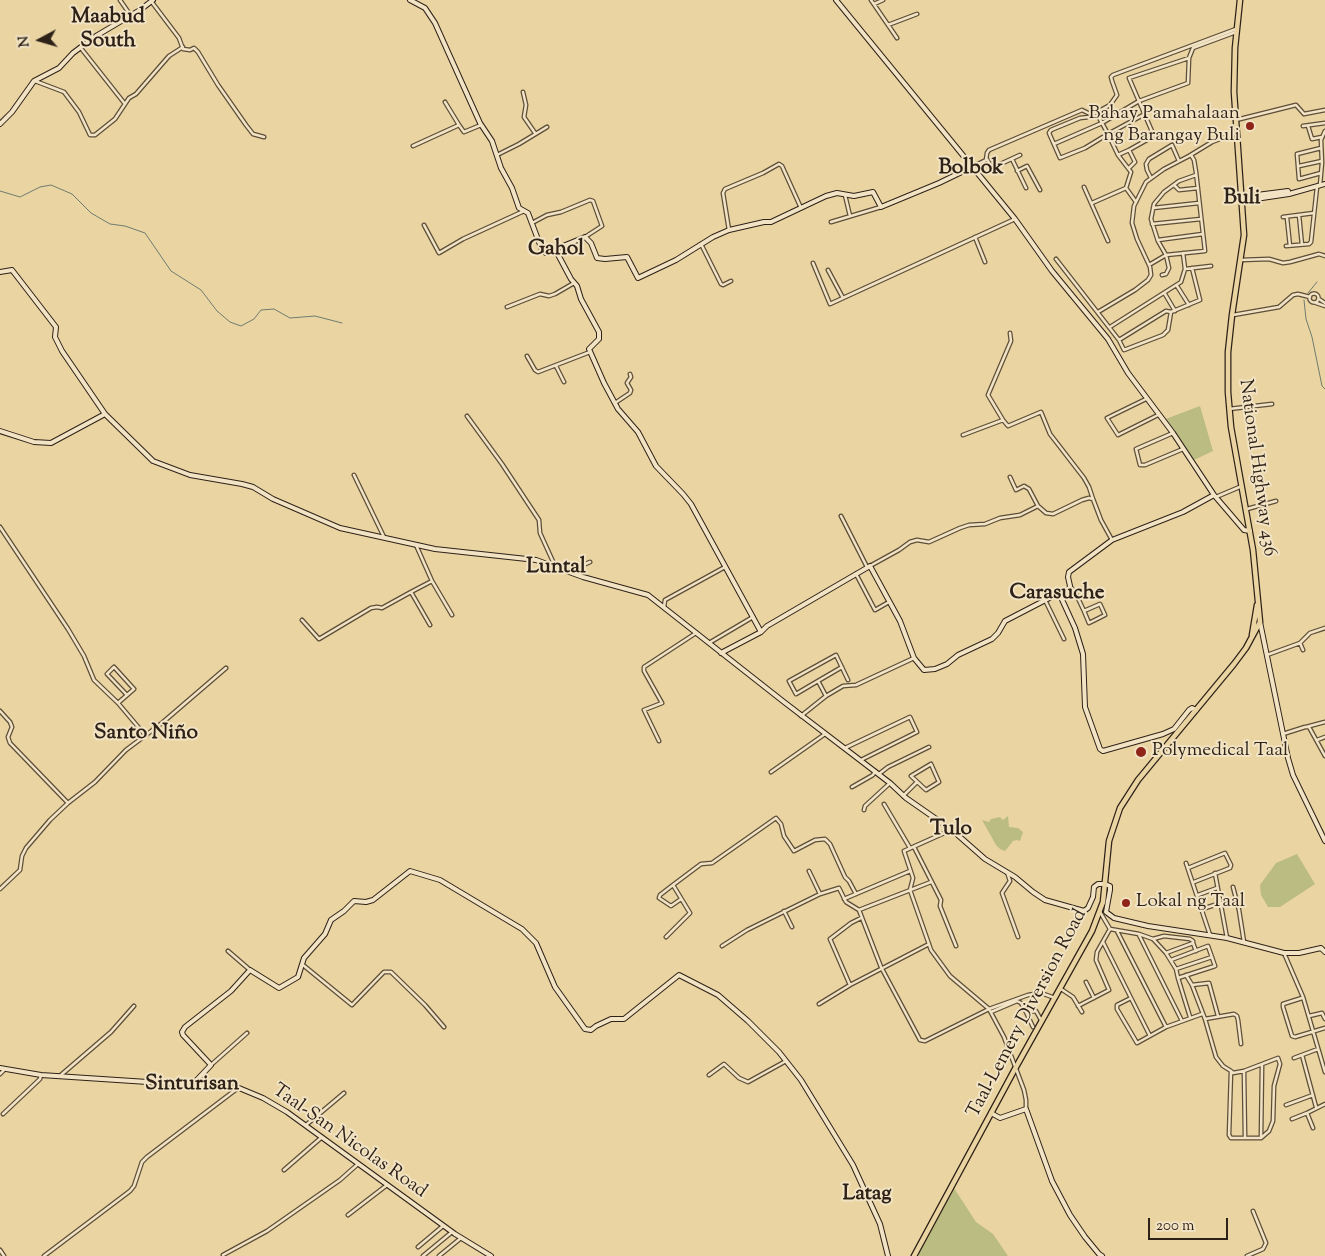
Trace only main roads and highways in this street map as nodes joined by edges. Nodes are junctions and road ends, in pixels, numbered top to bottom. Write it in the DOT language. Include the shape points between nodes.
graph roads {
  1 [pos="1240,0"];
  2 [pos="1258,600"];
  3 [pos="1260,622"];
  4 [pos="1252,636"];
  5 [pos="914,1256"];
  1 -- 2 [label="main road, National Highway 436" via="1234,78 1244,235 1232,315 1229,409"];
  2 -- 3 [label="main road, National Highway 436"];
  2 -- 4 [label="main road, Taal-Lemery Diversion Road"];
  3 -- 4 [label="main road, Taal-Lemery Diversion Road"];
  4 -- 5 [label="main road, Taal-Lemery Diversion Road" via="1234,664 1138,780 1120,808 1110,841 1100,912 1092,931"];
}
